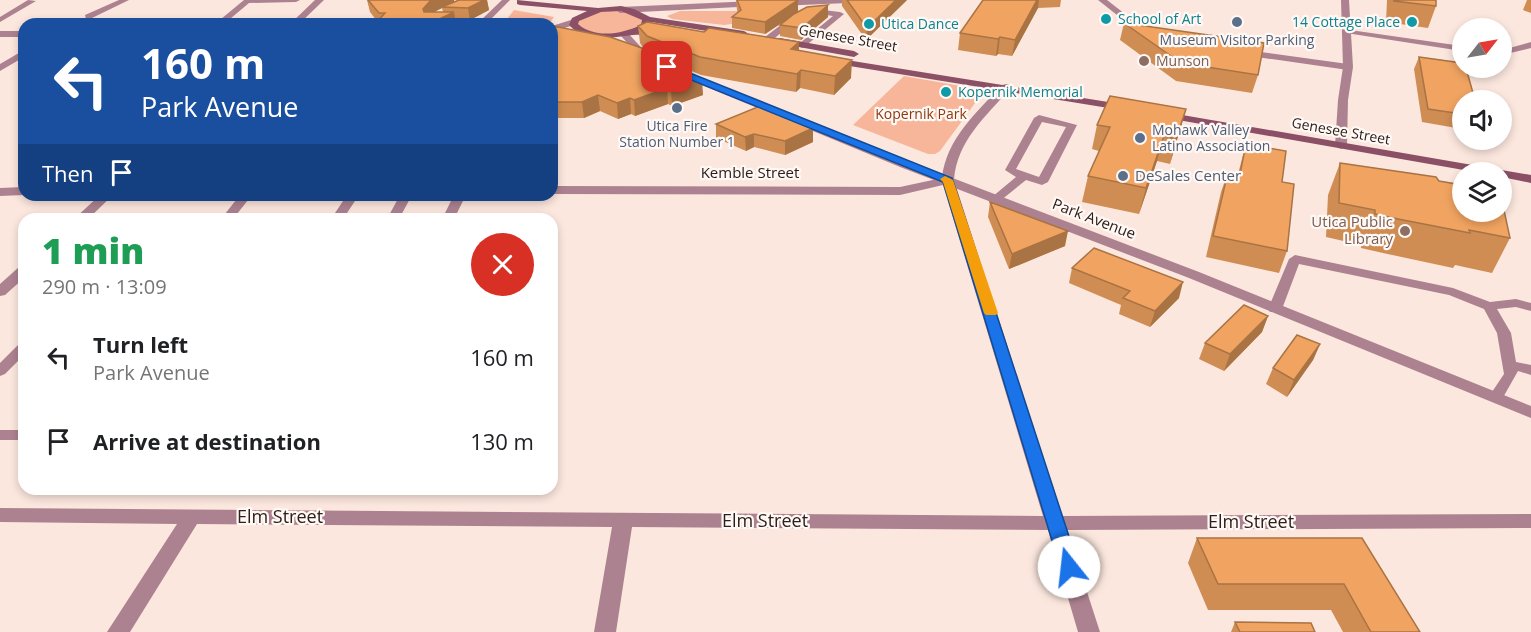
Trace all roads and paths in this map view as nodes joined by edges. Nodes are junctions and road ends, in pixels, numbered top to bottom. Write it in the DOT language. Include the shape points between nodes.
graph roads {
  1 [pos="125,0"];
  2 [pos="296,0"];
  3 [pos="320,0"];
  4 [pos="507,0"];
  5 [pos="847,0"];
  6 [pos="1102,0"];
  7 [pos="1345,0"];
  8 [pos="32,1"];
  9 [pos="522,1"];
  10 [pos="706,3"];
  11 [pos="672,7"];
  12 [pos="607,10"];
  13 [pos="620,10"];
  14 [pos="441,14"];
  15 [pos="840,14"];
  16 [pos="89,18"];
  17 [pos="226,18"];
  18 [pos="300,18"];
  19 [pos="437,18"];
  20 [pos="486,18"];
  21 [pos="647,18"];
  22 [pos="0,20"];
  23 [pos="574,21"];
  24 [pos="558,27"];
  25 [pos="1346,31"];
  26 [pos="628,33"];
  27 [pos="0,34"];
  28 [pos="18,34"];
  29 [pos="591,34"];
  30 [pos="670,34"];
  31 [pos="558,35"];
  32 [pos="768,39"];
  33 [pos="1154,39"];
  34 [pos="803,45"];
  35 [pos="1531,45"];
  36 [pos="614,47"];
  37 [pos="1452,47"];
  38 [pos="759,49"];
  39 [pos="1512,50"];
  40 [pos="1236,51"];
  41 [pos="626,53"];
  42 [pos="18,57"];
  43 [pos="657,63"];
  44 [pos="1348,66"];
  45 [pos="0,68"];
  46 [pos="1006,87"];
  47 [pos="1136,110"];
  48 [pos="1159,114"];
  49 [pos="1341,146"];
  50 [pos="1452,165"];
  51 [pos="1024,176"];
  52 [pos="1512,176"];
  53 [pos="1531,179"];
  54 [pos="948,180"];
  55 [pos="558,190"];
  56 [pos="18,191"];
  57 [pos="0,192"];
  58 [pos="996,199"];
  59 [pos="100,201"];
  60 [pos="241,201"];
  61 [pos="87,213"];
  62 [pos="232,213"];
  63 [pos="18,276"];
  64 [pos="0,292"];
  65 [pos="1489,306"];
  66 [pos="1531,307"];
  67 [pos="1275,309"];
  68 [pos="18,353"];
  69 [pos="1510,365"];
  70 [pos="1531,370"];
  71 [pos="0,371"];
  72 [pos="1496,398"];
  73 [pos="1531,412"];
  74 [pos="0,435"];
  75 [pos="18,435"];
  76 [pos="0,515"];
  77 [pos="190,517"];
  78 [pos="623,520"];
  79 [pos="1531,521"];
  80 [pos="1056,523"];
  81 [pos="118,632"];
  82 [pos="605,632"];
  83 [pos="1089,632"];
  1 -- 16 [label="lane"];
  2 -- 17 [label="lane" via="247,1"];
  3 -- 18 [label="street"];
  4 -- 9 [label="main road"];
  4 -- 20 [label="lane"];
  5 -- 10 [label="street"];
  5 -- 15 [label="lane" via="850,6"];
  6 -- 33 [label="lane"];
  7 -- 25 [label="street"];
  8 -- 22 [label="lane"];
  9 -- 12 [label="main road"];
  9 -- 23 [label="main road" via="569,15"];
  10 -- 11 [label="street"];
  11 -- 13 [label="street"];
  11 -- 21 [label="street" via="650,13"];
  12 -- 13 [label="main road, Genesee Street"];
  12 -- 23 [label="main road" via="587,13"];
  13 -- 21 [label="main road, Genesee Street"];
  14 -- 19 [label="lane"];
  15 -- 32 [label="lane" via="803,12"];
  15 -- 34 [label="lane"];
  21 -- 26 [label="main road" via="645,26"];
  21 -- 32 [label="main road, Genesee Street"];
  23 -- 24 [label="street"];
  23 -- 29 [label="main road" via="575,29"];
  25 -- 37 [label="lane"];
  25 -- 44 [label="street"];
  26 -- 29 [label="main road"];
  26 -- 30 [label="main road"];
  26 -- 43 [label="street, Park Avenue"];
  27 -- 28 [label="street"];
  29 -- 31 [label="street"];
  29 -- 36 [label="street"];
  32 -- 34 [label="main road, Genesee Street"];
  34 -- 46 [label="main road, Genesee Street" via="967,74"];
  35 -- 39 [label="lane"];
  38 -- 46 [label="main road, Genesee Street"];
  40 -- 44 [label="lane"];
  41 -- 43 [label="street, Park Avenue"];
  42 -- 45 [label="street"];
  43 -- 54 [label="street, Park Avenue"];
  44 -- 49 [label="street"];
  46 -- 47 [label="main road, Genesee Street"];
  46 -- 54 [label="street" via="968,130 951,157"];
  48 -- 49 [label="main road, Genesee Street"];
  49 -- 50 [label="main road, Genesee Street"];
  51 -- 51 [label="lane" via="1042,182 1072,125 1038,118 1010,170"];
  51 -- 58 [label="lane"];
  52 -- 53 [label="main road"];
  54 -- 55 [label="street, Kemble Street" via="900,191"];
  54 -- 58 [label="street, Park Avenue"];
  54 -- 80 [label="street"];
  56 -- 57 [label="street"];
  58 -- 67 [label="street, Park Avenue"];
  59 -- 61 [label="street"];
  60 -- 62 [label="lane"];
  63 -- 64 [label="street"];
  65 -- 66 [label="lane" via="1516,303"];
  65 -- 67 [label="lane" via="1453,291 1295,259"];
  65 -- 69 [label="lane" via="1504,333"];
  67 -- 72 [label="street, Park Avenue"];
  68 -- 71 [label="lane"];
  69 -- 70 [label="lane"];
  69 -- 72 [label="lane" via="1511,374"];
  72 -- 73 [label="street, Park Avenue"];
  74 -- 75 [label="lane"];
  76 -- 77 [label="street, Elm Street"];
  77 -- 78 [label="street, Elm Street"];
  77 -- 81 [label="street"];
  78 -- 80 [label="street, Elm Street"];
  78 -- 82 [label="street"];
  79 -- 80 [label="street, Elm Street"];
  80 -- 83 [label="street"];
}
